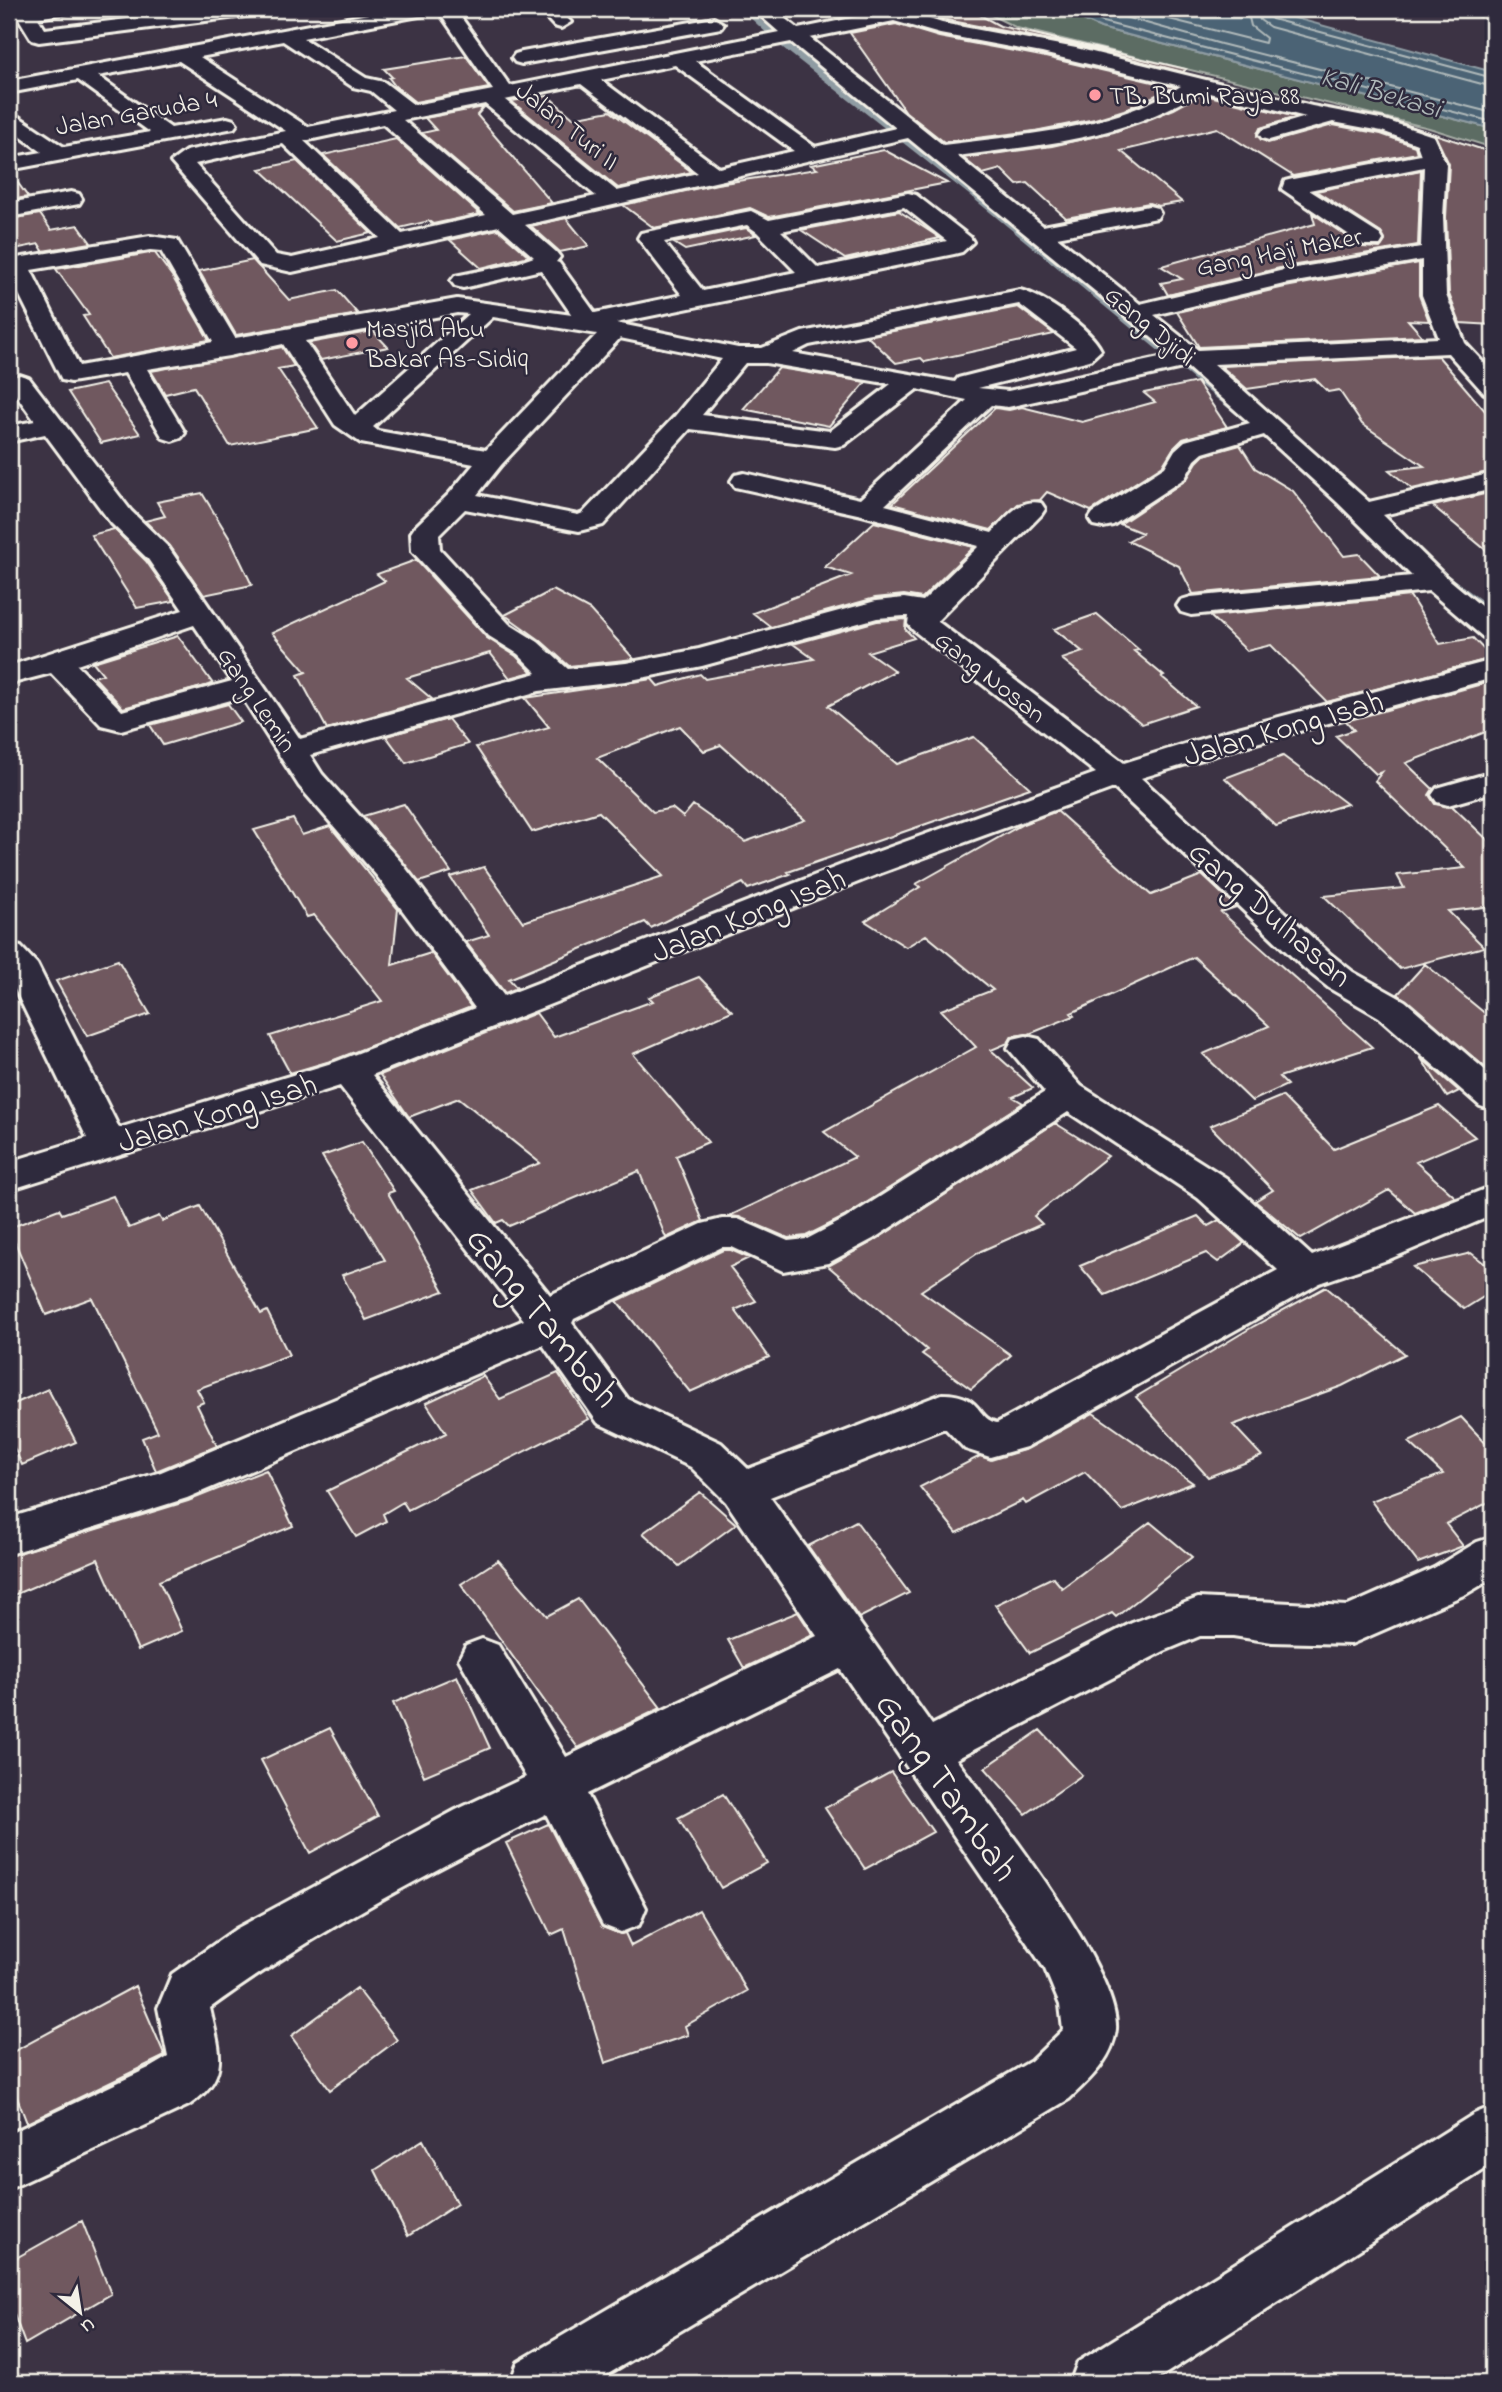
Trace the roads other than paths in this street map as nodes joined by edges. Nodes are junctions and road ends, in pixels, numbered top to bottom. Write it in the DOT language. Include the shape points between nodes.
graph roads {
  1 [pos="60,9"];
  2 [pos="69,9"];
  3 [pos="253,9"];
  4 [pos="424,9"];
  5 [pos="446,9"];
  6 [pos="762,9"];
  7 [pos="1480,9"];
  8 [pos="888,12"];
  9 [pos="1493,12"];
  10 [pos="647,17"];
  11 [pos="348,24"];
  12 [pos="714,24"];
  13 [pos="89,30"];
  14 [pos="666,32"];
  15 [pos="286,35"];
  16 [pos="794,36"];
  17 [pos="361,46"];
  18 [pos="183,55"];
  19 [pos="522,58"];
  20 [pos="678,58"];
  21 [pos="64,71"];
  22 [pos="585,78"];
  23 [pos="1198,84"];
  24 [pos="9,87"];
  25 [pos="497,95"];
  26 [pos="411,113"];
  27 [pos="273,115"];
  28 [pos="1330,116"];
  29 [pos="388,118"];
  30 [pos="9,119"];
  31 [pos="913,131"];
  32 [pos="1269,134"];
  33 [pos="169,136"];
  34 [pos="297,136"];
  35 [pos="941,152"];
  36 [pos="811,154"];
  37 [pos="61,155"];
  38 [pos="1433,159"];
  39 [pos="9,164"];
  40 [pos="715,175"];
  41 [pos="612,198"];
  42 [pos="71,200"];
  43 [pos="9,210"];
  44 [pos="1149,213"];
  45 [pos="505,220"];
  46 [pos="765,227"];
  47 [pos="1041,233"];
  48 [pos="1372,240"];
  49 [pos="396,242"];
  50 [pos="1433,252"];
  51 [pos="13,266"];
  52 [pos="551,268"];
  53 [pos="813,276"];
  54 [pos="463,281"];
  55 [pos="696,298"];
  56 [pos="488,309"];
  57 [pos="1137,312"];
  58 [pos="597,325"];
  59 [pos="290,337"];
  60 [pos="1454,345"];
  61 [pos="229,349"];
  62 [pos="738,355"];
  63 [pos="766,356"];
  64 [pos="1192,358"];
  65 [pos="133,366"];
  66 [pos="71,375"];
  67 [pos="14,378"];
  68 [pos="912,380"];
  69 [pos="946,388"];
  70 [pos="1493,388"];
  71 [pos="985,397"];
  72 [pos="684,421"];
  73 [pos="51,425"];
  74 [pos="1268,426"];
  75 [pos="356,429"];
  76 [pos="172,433"];
  77 [pos="9,434"];
  78 [pos="492,459"];
  79 [pos="744,481"];
  80 [pos="1493,481"];
  81 [pos="459,500"];
  82 [pos="866,508"];
  83 [pos="1031,509"];
  84 [pos="1363,512"];
  85 [pos="1103,519"];
  86 [pos="999,542"];
  87 [pos="1435,582"];
  88 [pos="1191,606"];
  89 [pos="930,611"];
  90 [pos="200,614"];
  91 [pos="1493,631"];
  92 [pos="57,662"];
  93 [pos="1493,669"];
  94 [pos="9,675"];
  95 [pos="560,678"];
  96 [pos="250,685"];
  97 [pos="294,750"];
  98 [pos="1119,775"];
  99 [pos="1493,782"];
  100 [pos="1448,795"];
  101 [pos="9,955"];
  102 [pos="498,1013"];
  103 [pos="1026,1048"];
  104 [pos="348,1071"];
  105 [pos="1068,1095"];
  106 [pos="1493,1097"];
  107 [pos="109,1146"];
  108 [pos="9,1176"];
  109 [pos="1493,1200"];
  110 [pos="1306,1273"];
  111 [pos="551,1325"];
  112 [pos="741,1490"];
  113 [pos="9,1536"];
  114 [pos="1493,1555"];
  115 [pos="849,1643"];
  116 [pos="482,1659"];
  117 [pos="924,1752"];
  118 [pos="557,1786"];
  119 [pos="621,1908"];
  120 [pos="1493,2133"];
  121 [pos="9,2162"];
  122 [pos="539,2383"];
  123 [pos="1099,2383"];
  1 -- 13 [label="street" via="26,15 38,36"];
  2 -- 13 [label="street"];
  3 -- 13 [label="street"];
  4 -- 11 [label="street"];
  5 -- 25 [label="street, Jalan Turi II"];
  6 -- 16 [label="street, Gang Djidi"];
  7 -- 9 [label="street"];
  8 -- 16 [label="street"];
  8 -- 23 [label="street" via="940,29"];
  10 -- 14 [label="street"];
  11 -- 15 [label="street"];
  11 -- 17 [label="street"];
  12 -- 14 [label="street"];
  14 -- 19 [label="street"];
  15 -- 18 [label="street"];
  15 -- 26 [label="street" via="360,82 376,77"];
  16 -- 20 [label="street"];
  16 -- 31 [label="street, Gang Djidi"];
  18 -- 21 [label="street"];
  18 -- 27 [label="street"];
  20 -- 22 [label="street"];
  20 -- 36 [label="street"];
  21 -- 24 [label="street"];
  21 -- 33 [label="street"];
  22 -- 25 [label="street"];
  22 -- 40 [label="street"];
  23 -- 28 [label="street"];
  23 -- 35 [label="street" via="1162,107 1107,125"];
  25 -- 26 [label="street"];
  25 -- 41 [label="street, Jalan Turi II"];
  26 -- 29 [label="street"];
  27 -- 33 [label="street, Jalan Garuda 4"];
  27 -- 34 [label="street"];
  28 -- 32 [label="street"];
  28 -- 38 [label="street" via="1419,136 1429,143"];
  29 -- 34 [label="street"];
  29 -- 45 [label="street"];
  30 -- 37 [label="street"];
  31 -- 35 [label="street, Gang Djidi"];
  31 -- 36 [label="street"];
  33 -- 37 [label="street, Jalan Garuda 4"];
  34 -- 49 [label="street"];
  34 -- 49 [label="street" via="194,156 182,165 275,263 292,265"];
  35 -- 47 [label="street, Gang Djidi"];
  36 -- 40 [label="street"];
  37 -- 39 [label="street, Jalan Garuda 4"];
  38 -- 48 [label="street" via="1293,186"];
  38 -- 50 [label="street"];
  40 -- 41 [label="street"];
  41 -- 45 [label="street"];
  42 -- 43 [label="street"];
  44 -- 47 [label="street"];
  45 -- 49 [label="street"];
  45 -- 54 [label="street" via="549,259"];
  46 -- 53 [label="street"];
  46 -- 53 [label="street" via="908,200 962,242"];
  46 -- 55 [label="street" via="744,218 649,238"];
  47 -- 57 [label="street, Gang Djidi"];
  50 -- 57 [label="street, Gang Haji Maker" via="1290,273"];
  50 -- 60 [label="street" via="1434,295"];
  51 -- 61 [label="street" via="150,243 169,245"];
  51 -- 66 [label="street"];
  52 -- 58 [label="street"];
  53 -- 55 [label="street"];
  55 -- 58 [label="street"];
  56 -- 58 [label="street"];
  56 -- 59 [label="street" via="457,306"];
  56 -- 75 [label="street"];
  57 -- 64 [label="street, Gang Djidi"];
  58 -- 62 [label="street"];
  58 -- 78 [label="street"];
  59 -- 61 [label="street"];
  59 -- 75 [label="street" via="344,420"];
  60 -- 64 [label="street"];
  60 -- 70 [label="street"];
  61 -- 65 [label="street"];
  62 -- 63 [label="street"];
  62 -- 72 [label="street"];
  63 -- 68 [label="street"];
  63 -- 69 [label="street" via="802,339 1020,297 1030,300 1089,350"];
  64 -- 71 [label="street" via="1024,397"];
  64 -- 74 [label="street, Gang Djidi"];
  65 -- 66 [label="street"];
  65 -- 76 [label="street"];
  66 -- 67 [label="street"];
  67 -- 73 [label="street, Gang Lemin"];
  68 -- 69 [label="street"];
  68 -- 72 [label="street" via="835,439"];
  69 -- 71 [label="street"];
  71 -- 82 [label="street"];
  72 -- 81 [label="street" via="589,521 579,523"];
  73 -- 77 [label="street"];
  73 -- 90 [label="street, Gang Lemin" via="121,517 158,552"];
  74 -- 84 [label="street, Gang Djidi"];
  74 -- 85 [label="street" via="1194,447 1176,472"];
  75 -- 78 [label="street" via="370,437"];
  78 -- 81 [label="street"];
  79 -- 82 [label="street"];
  80 -- 84 [label="street"];
  81 -- 95 [label="street" via="425,533 426,551 499,630 528,648"];
  82 -- 86 [label="street"];
  83 -- 86 [label="street, Gang Nosan"];
  84 -- 87 [label="street, Gang Djidi"];
  86 -- 89 [label="street, Gang Nosan"];
  87 -- 88 [label="street"];
  87 -- 91 [label="street, Gang Djidi"];
  89 -- 95 [label="street" via="905,607 876,610 689,659 626,672"];
  89 -- 98 [label="street, Gang Nosan" via="923,624"];
  90 -- 92 [label="street"];
  90 -- 96 [label="street, Gang Lemin"];
  92 -- 94 [label="street"];
  92 -- 96 [label="street" via="112,719 121,721"];
  93 -- 98 [label="street, Jalan Kong Isah"];
  95 -- 97 [label="street"];
  96 -- 97 [label="street, Gang Lemin"];
  97 -- 102 [label="street, Gang Lemin" via="310,779 389,869"];
  98 -- 102 [label="street, Jalan Kong Isah" via="869,866"];
  98 -- 106 [label="street, Gang Dulhasan" via="1317,961 1392,1009"];
  99 -- 100 [label="street"];
  101 -- 107 [label="street" via="20,964"];
  102 -- 104 [label="street, Jalan Kong Isah"];
  103 -- 105 [label="street"];
  104 -- 107 [label="street, Jalan Kong Isah"];
  104 -- 111 [label="street, Gang Tambah"];
  105 -- 110 [label="street" via="1212,1188"];
  105 -- 111 [label="street" via="859,1230 814,1253 783,1256 738,1233 702,1238 558,1309"];
  107 -- 108 [label="street, Jalan Kong Isah"];
  109 -- 110 [label="street"];
  110 -- 112 [label="street" via="1005,1437 985,1440 956,1412 942,1411"];
  111 -- 112 [label="street, Gang Tambah" via="613,1411 706,1455"];
  111 -- 113 [label="street" via="172,1486"];
  112 -- 115 [label="street, Gang Tambah"];
  114 -- 117 [label="street" via="1450,1581 1351,1625 1198,1617 1148,1637"];
  115 -- 117 [label="street, Gang Tambah"];
  115 -- 118 [label="street"];
  116 -- 118 [label="street"];
  117 -- 122 [label="street, Gang Tambah" via="1063,1952 1087,2009 1089,2034 1051,2080"];
  118 -- 119 [label="street"];
  118 -- 121 [label="street" via="473,1826 254,1946 190,1992 184,2008 195,2061 187,2075"];
  120 -- 123 [label="street"];
}
